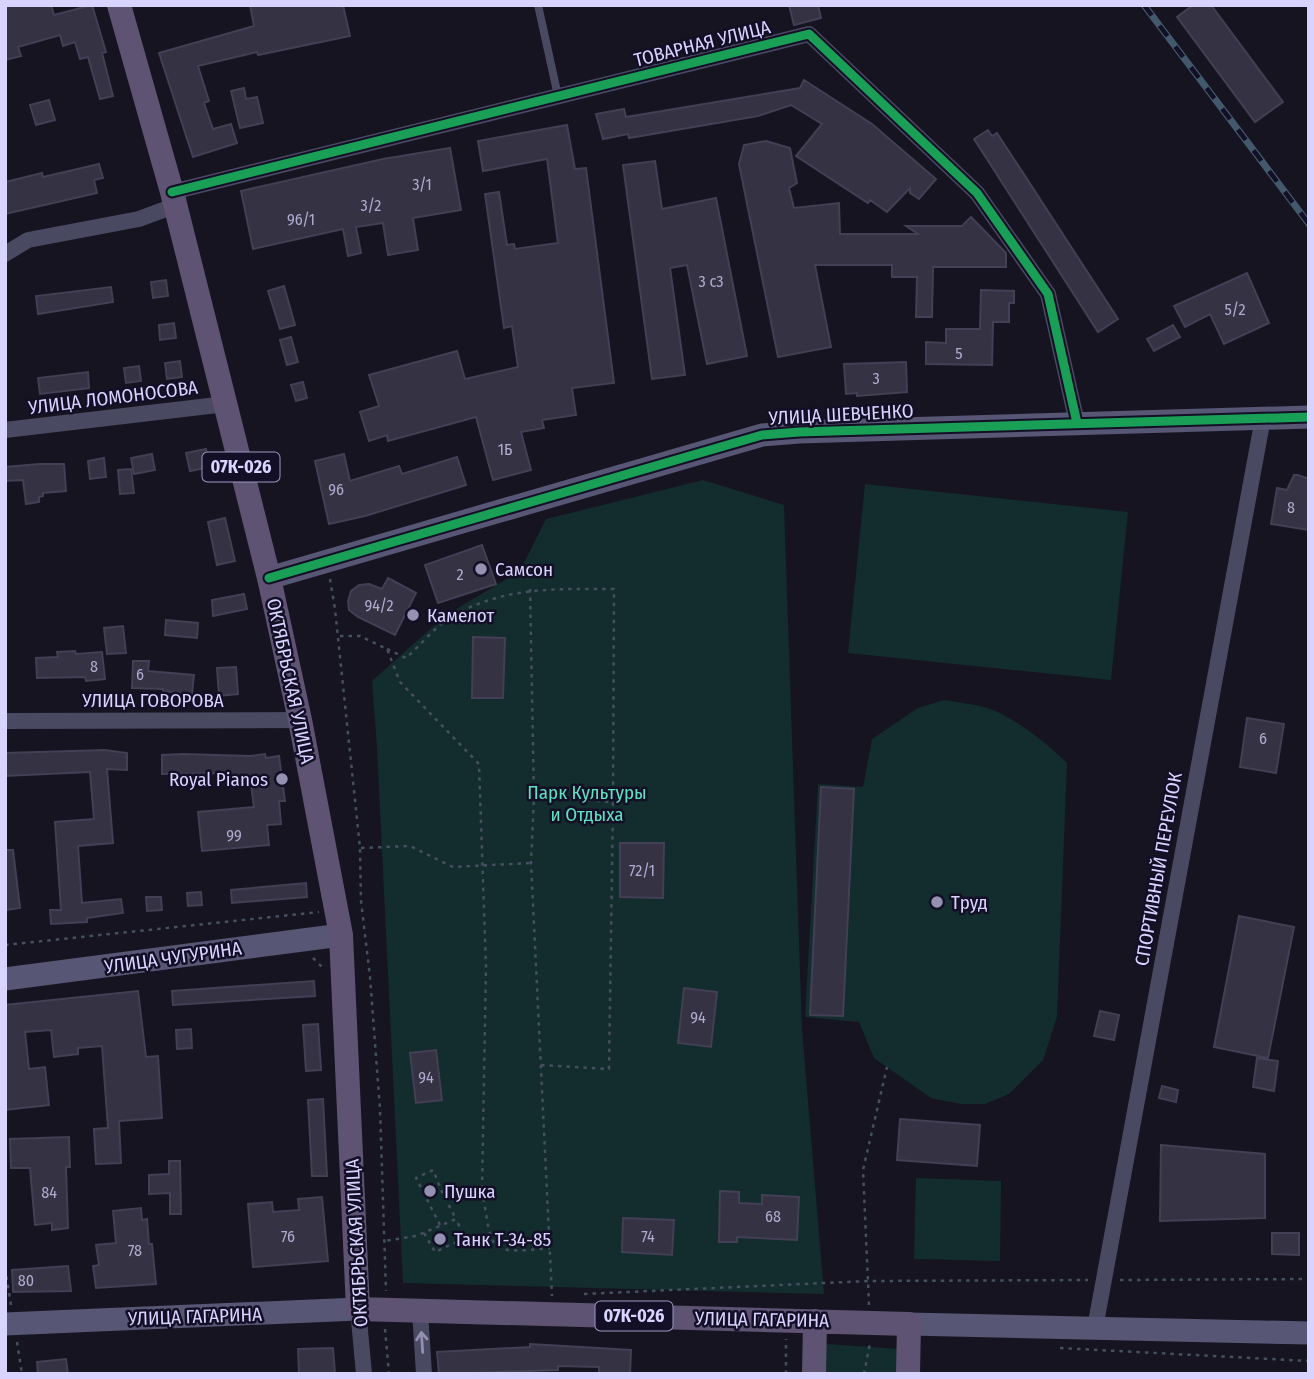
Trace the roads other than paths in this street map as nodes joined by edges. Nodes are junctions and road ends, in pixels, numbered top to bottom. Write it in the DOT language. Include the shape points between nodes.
graph roads {
  1 [pos="119,5"];
  2 [pos="538,5"];
  3 [pos="558,96"];
  4 [pos="173,199"];
  5 [pos="8,248"];
  6 [pos="226,404"];
  7 [pos="1309,417"];
  8 [pos="1263,418"];
  9 [pos="1077,423"];
  10 [pos="5,430"];
  11 [pos="269,578"];
  12 [pos="300,720"];
  13 [pos="5,721"];
  14 [pos="341,935"];
  15 [pos="5,979"];
  16 [pos="358,1309"];
  17 [pos="420,1311"];
  18 [pos="8,1315"];
  19 [pos="815,1321"];
  20 [pos="909,1324"];
  21 [pos="1095,1328"];
  22 [pos="1309,1332"];
  23 [pos="364,1374"];
  24 [pos="424,1374"];
  25 [pos="814,1374"];
  26 [pos="908,1374"];
  1 -- 4 [label="main road, ОКТЯБРЬСКАЯ УЛИЦА / 07К-026"];
  2 -- 3 [label="lane"];
  3 -- 4 [label="street, ТОВАРНАЯ УЛИЦА"];
  3 -- 9 [label="street, ТОВАРНАЯ УЛИЦА" via="809,34 977,192 1048,294"];
  4 -- 5 [label="street, ТОВАРНАЯ УЛИЦА" via="139,219"];
  4 -- 6 [label="main road, ОКТЯБРЬСКАЯ УЛИЦА / 07К-026"];
  6 -- 10 [label="street, УЛИЦА ЛОМОНОСОВА"];
  6 -- 11 [label="main road, ОКТЯБРЬСКАЯ УЛИЦА / 07К-026"];
  7 -- 8 [label="street, УЛИЦА ШЕВЧЕНКО"];
  8 -- 9 [label="street, УЛИЦА ШЕВЧЕНКО"];
  8 -- 21 [label="street, СПОРТИВНЫЙ ПЕРЕУЛОК"];
  9 -- 11 [label="street, УЛИЦА ШЕВЧЕНКО" via="762,435"];
  11 -- 12 [label="main road, ОКТЯБРЬСКАЯ УЛИЦА / 07К-026"];
  12 -- 13 [label="street, УЛИЦА ГОВОРОВА"];
  12 -- 14 [label="main road, ОКТЯБРЬСКАЯ УЛИЦА / 07К-026"];
  14 -- 15 [label="street, УЛИЦА ЧУГУРИНА"];
  14 -- 16 [label="main road, ОКТЯБРЬСКАЯ УЛИЦА / 07К-026"];
  16 -- 17 [label="main road, УЛИЦА ГАГАРИНА / 07К-026"];
  16 -- 18 [label="street, УЛИЦА ГАГАРИНА"];
  16 -- 23 [label="street, ОКТЯБРЬСКАЯ УЛИЦА"];
  17 -- 19 [label="main road, УЛИЦА ГАГАРИНА / 07К-026"];
  24 -- 17 [label="street, one-way"];
  19 -- 20 [label="main road, УЛИЦА ГАГАРИНА / 07К-026"];
  19 -- 25 [label="main road"];
  20 -- 21 [label="street, УЛИЦА ГАГАРИНА"];
  20 -- 26 [label="main road"];
  21 -- 22 [label="street, УЛИЦА ГАГАРИНА"];
}
